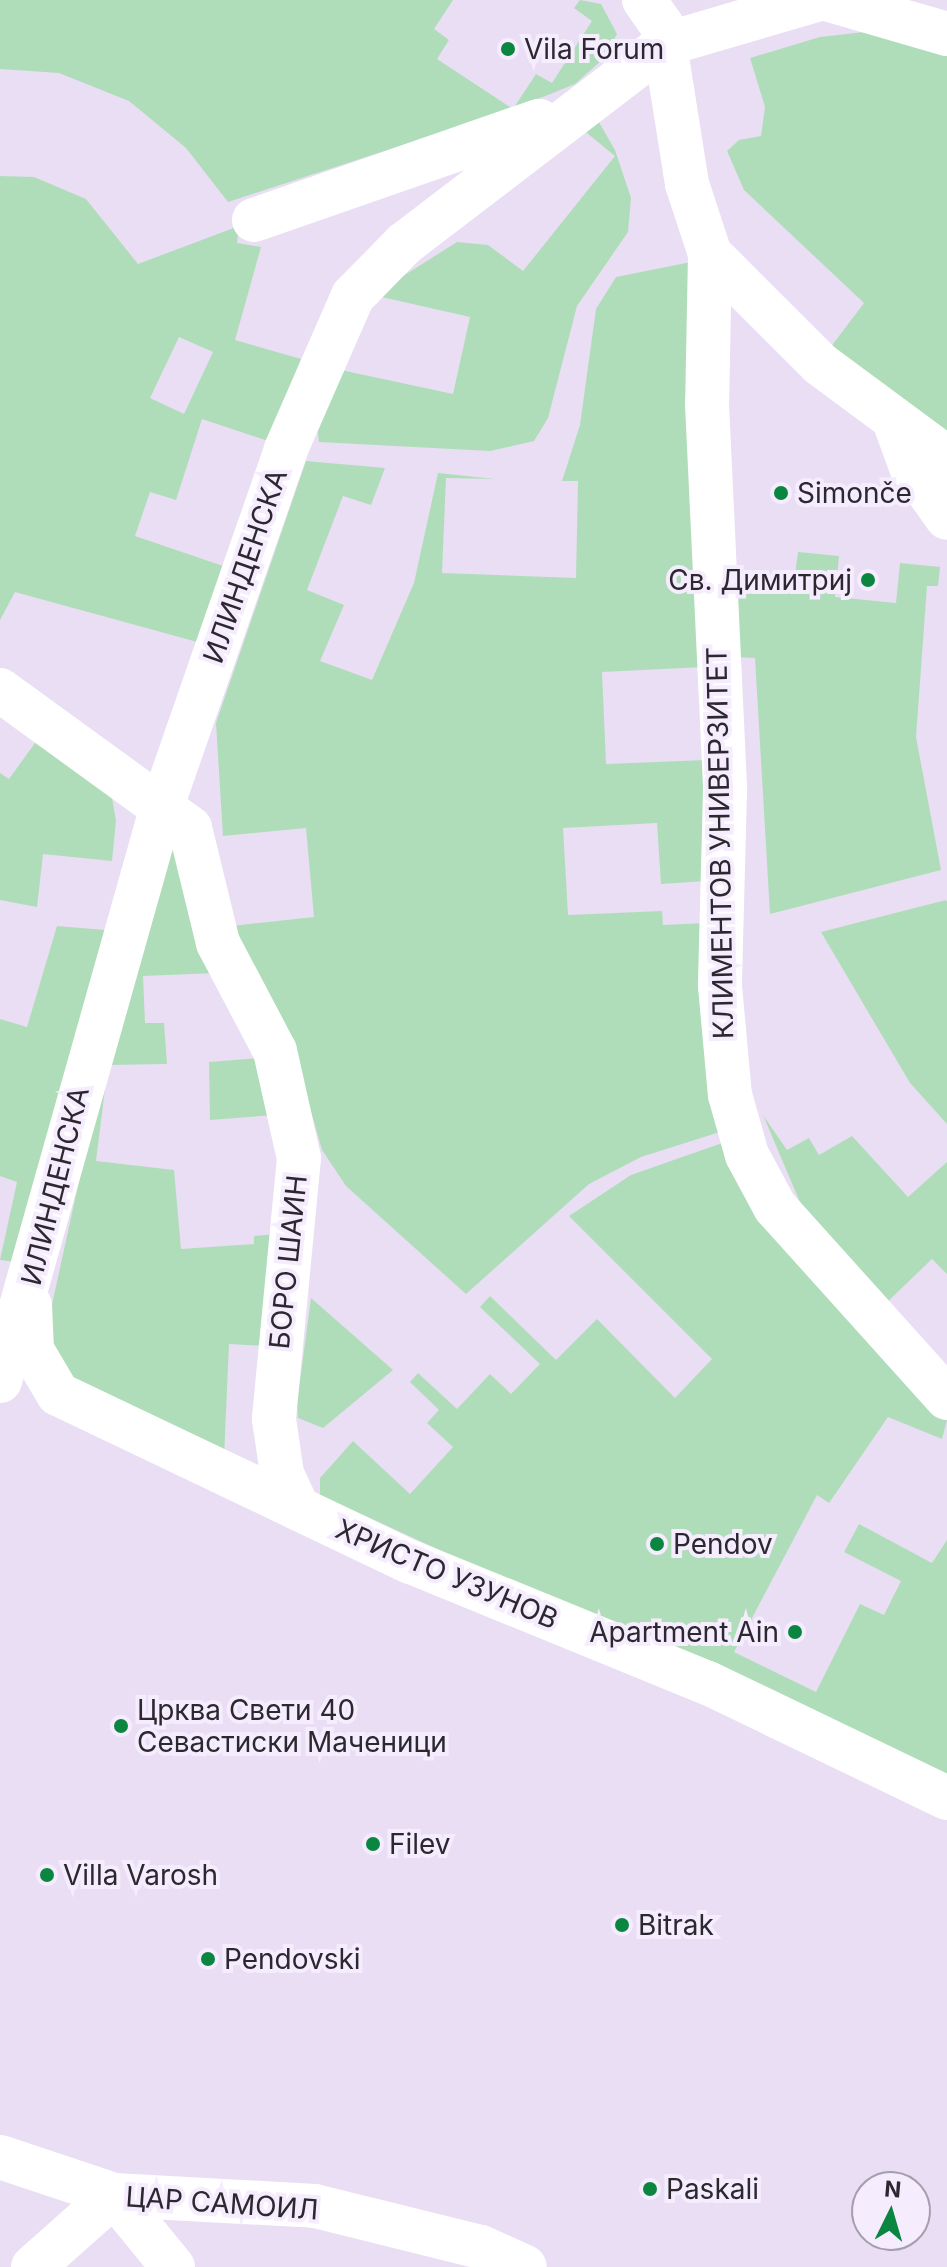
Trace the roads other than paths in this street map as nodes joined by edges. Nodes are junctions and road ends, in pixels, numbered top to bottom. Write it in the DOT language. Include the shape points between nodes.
graph roads {
  1 [pos="623,0"];
  2 [pos="816,0"];
  3 [pos="830,0"];
  4 [pos="658,23"];
  5 [pos="947,34"];
  6 [pos="575,108"];
  7 [pos="254,220"];
  8 [pos="710,254"];
  9 [pos="895,423"];
  10 [pos="947,458"];
  11 [pos="947,518"];
  12 [pos="0,690"];
  13 [pos="163,803"];
  14 [pos="32,1283"];
  15 [pos="0,1381"];
  16 [pos="947,1398"];
  17 [pos="298,1509"];
  18 [pos="947,1798"];
  19 [pos="0,2157"];
  20 [pos="114,2195"];
  21 [pos="33,2267"];
  22 [pos="173,2267"];
  23 [pos="525,2267"];
  1 -- 4 [label="street"];
  2 -- 4 [label="street, ИЛИНДЕНСКА"];
  3 -- 5 [label="street"];
  4 -- 6 [label="street, ИЛИНДЕНСКА"];
  4 -- 8 [label="street, КЛИМЕНТОВ УНИВЕРЗИТЕТ" via="687,184"];
  6 -- 7 [label="street"];
  6 -- 13 [label="street, ИЛИНДЕНСКА" via="381,262 353,296 286,449"];
  8 -- 9 [label="street" via="770,321"];
  8 -- 16 [label="street, КЛИМЕНТОВ УНИВЕРЗИТЕТ" via="707,404 725,791 720,986 730,1095 747,1155 775,1207"];
  9 -- 10 [label="street"];
  9 -- 11 [label="street" via="911,467"];
  12 -- 13 [label="street, БОРО ШАИН"];
  13 -- 14 [label="street, ИЛИНДЕНСКА" via="107,982"];
  13 -- 17 [label="street, БОРО ШАИН" via="198,844 218,943 275,1051 292,1120 298,1188 274,1419 282,1474"];
  14 -- 15 [label="street, ИЛИНДЕНСКА"];
  14 -- 17 [label="street, ХРИСТО УЗУНОВ" via="32,1350 58,1394"];
  17 -- 18 [label="street, ХРИСТО УЗУНОВ" via="708,1683"];
  19 -- 20 [label="street"];
  20 -- 21 [label="street, ЦАР САМОИЛ"];
  20 -- 22 [label="street"];
  20 -- 23 [label="street, ЦАР САМОИЛ" via="315,2206 481,2247"];
}
